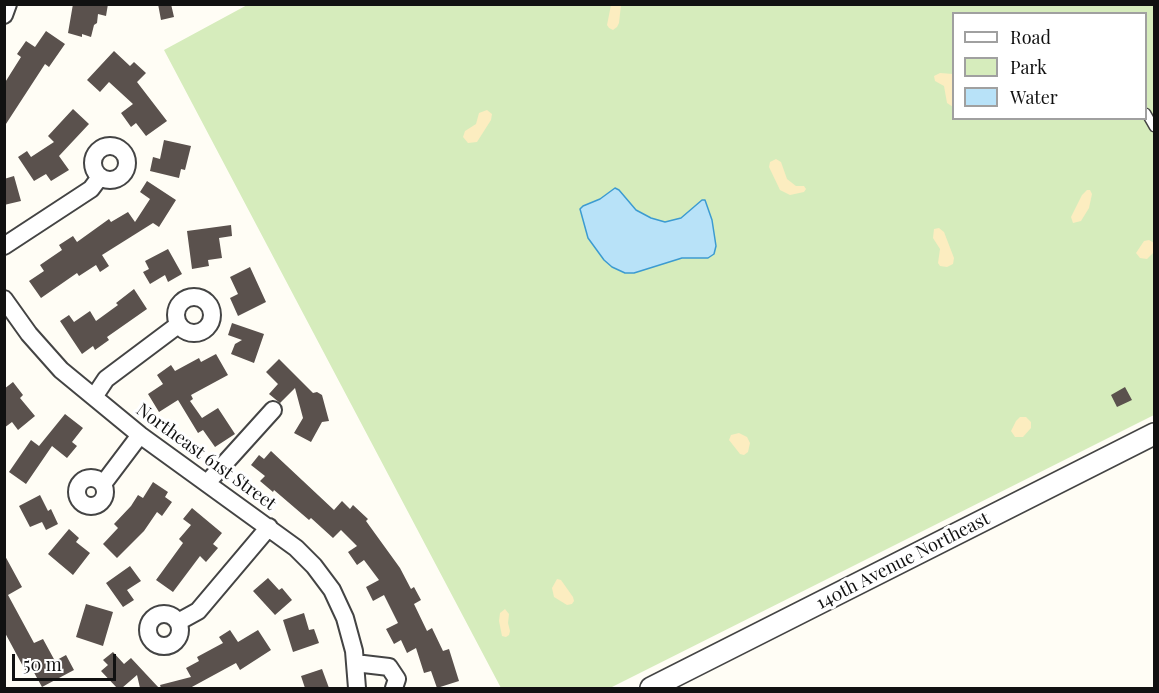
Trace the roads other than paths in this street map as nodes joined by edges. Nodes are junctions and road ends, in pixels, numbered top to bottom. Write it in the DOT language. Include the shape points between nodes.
graph roads {
  1 [pos="8,4"];
  2 [pos="4,15"];
  3 [pos="100,177"];
  4 [pos="4,246"];
  5 [pos="4,299"];
  6 [pos="178,325"];
  7 [pos="94,396"];
  8 [pos="273,410"];
  9 [pos="1155,434"];
  10 [pos="140,435"];
  11 [pos="207,483"];
  12 [pos="103,484"];
  13 [pos="269,527"];
  14 [pos="178,622"];
  15 [pos="355,663"];
  16 [pos="357,688"];
  17 [pos="394,688"];
  18 [pos="651,688"];
  1 -- 2 [label="street"];
  3 -- 4 [label="street" via="91,189"];
  5 -- 7 [label="street, Northeast 61st Street" via="61,370"];
  6 -- 7 [label="street" via="106,379"];
  7 -- 10 [label="street, Northeast 61st Street"];
  8 -- 11 [label="street"];
  9 -- 18 [label="street, 140th Avenue Northeast"];
  10 -- 11 [label="street, Northeast 61st Street"];
  10 -- 12 [label="street"];
  11 -- 13 [label="street, Northeast 61st Street"];
  13 -- 14 [label="street" via="198,611"];
  13 -- 15 [label="street, Northeast 61st Street" via="296,548 332,590 345,618"];
  15 -- 16 [label="street, Northeast 61st Street"];
  15 -- 17 [label="street" via="389,667 397,679"];
}
